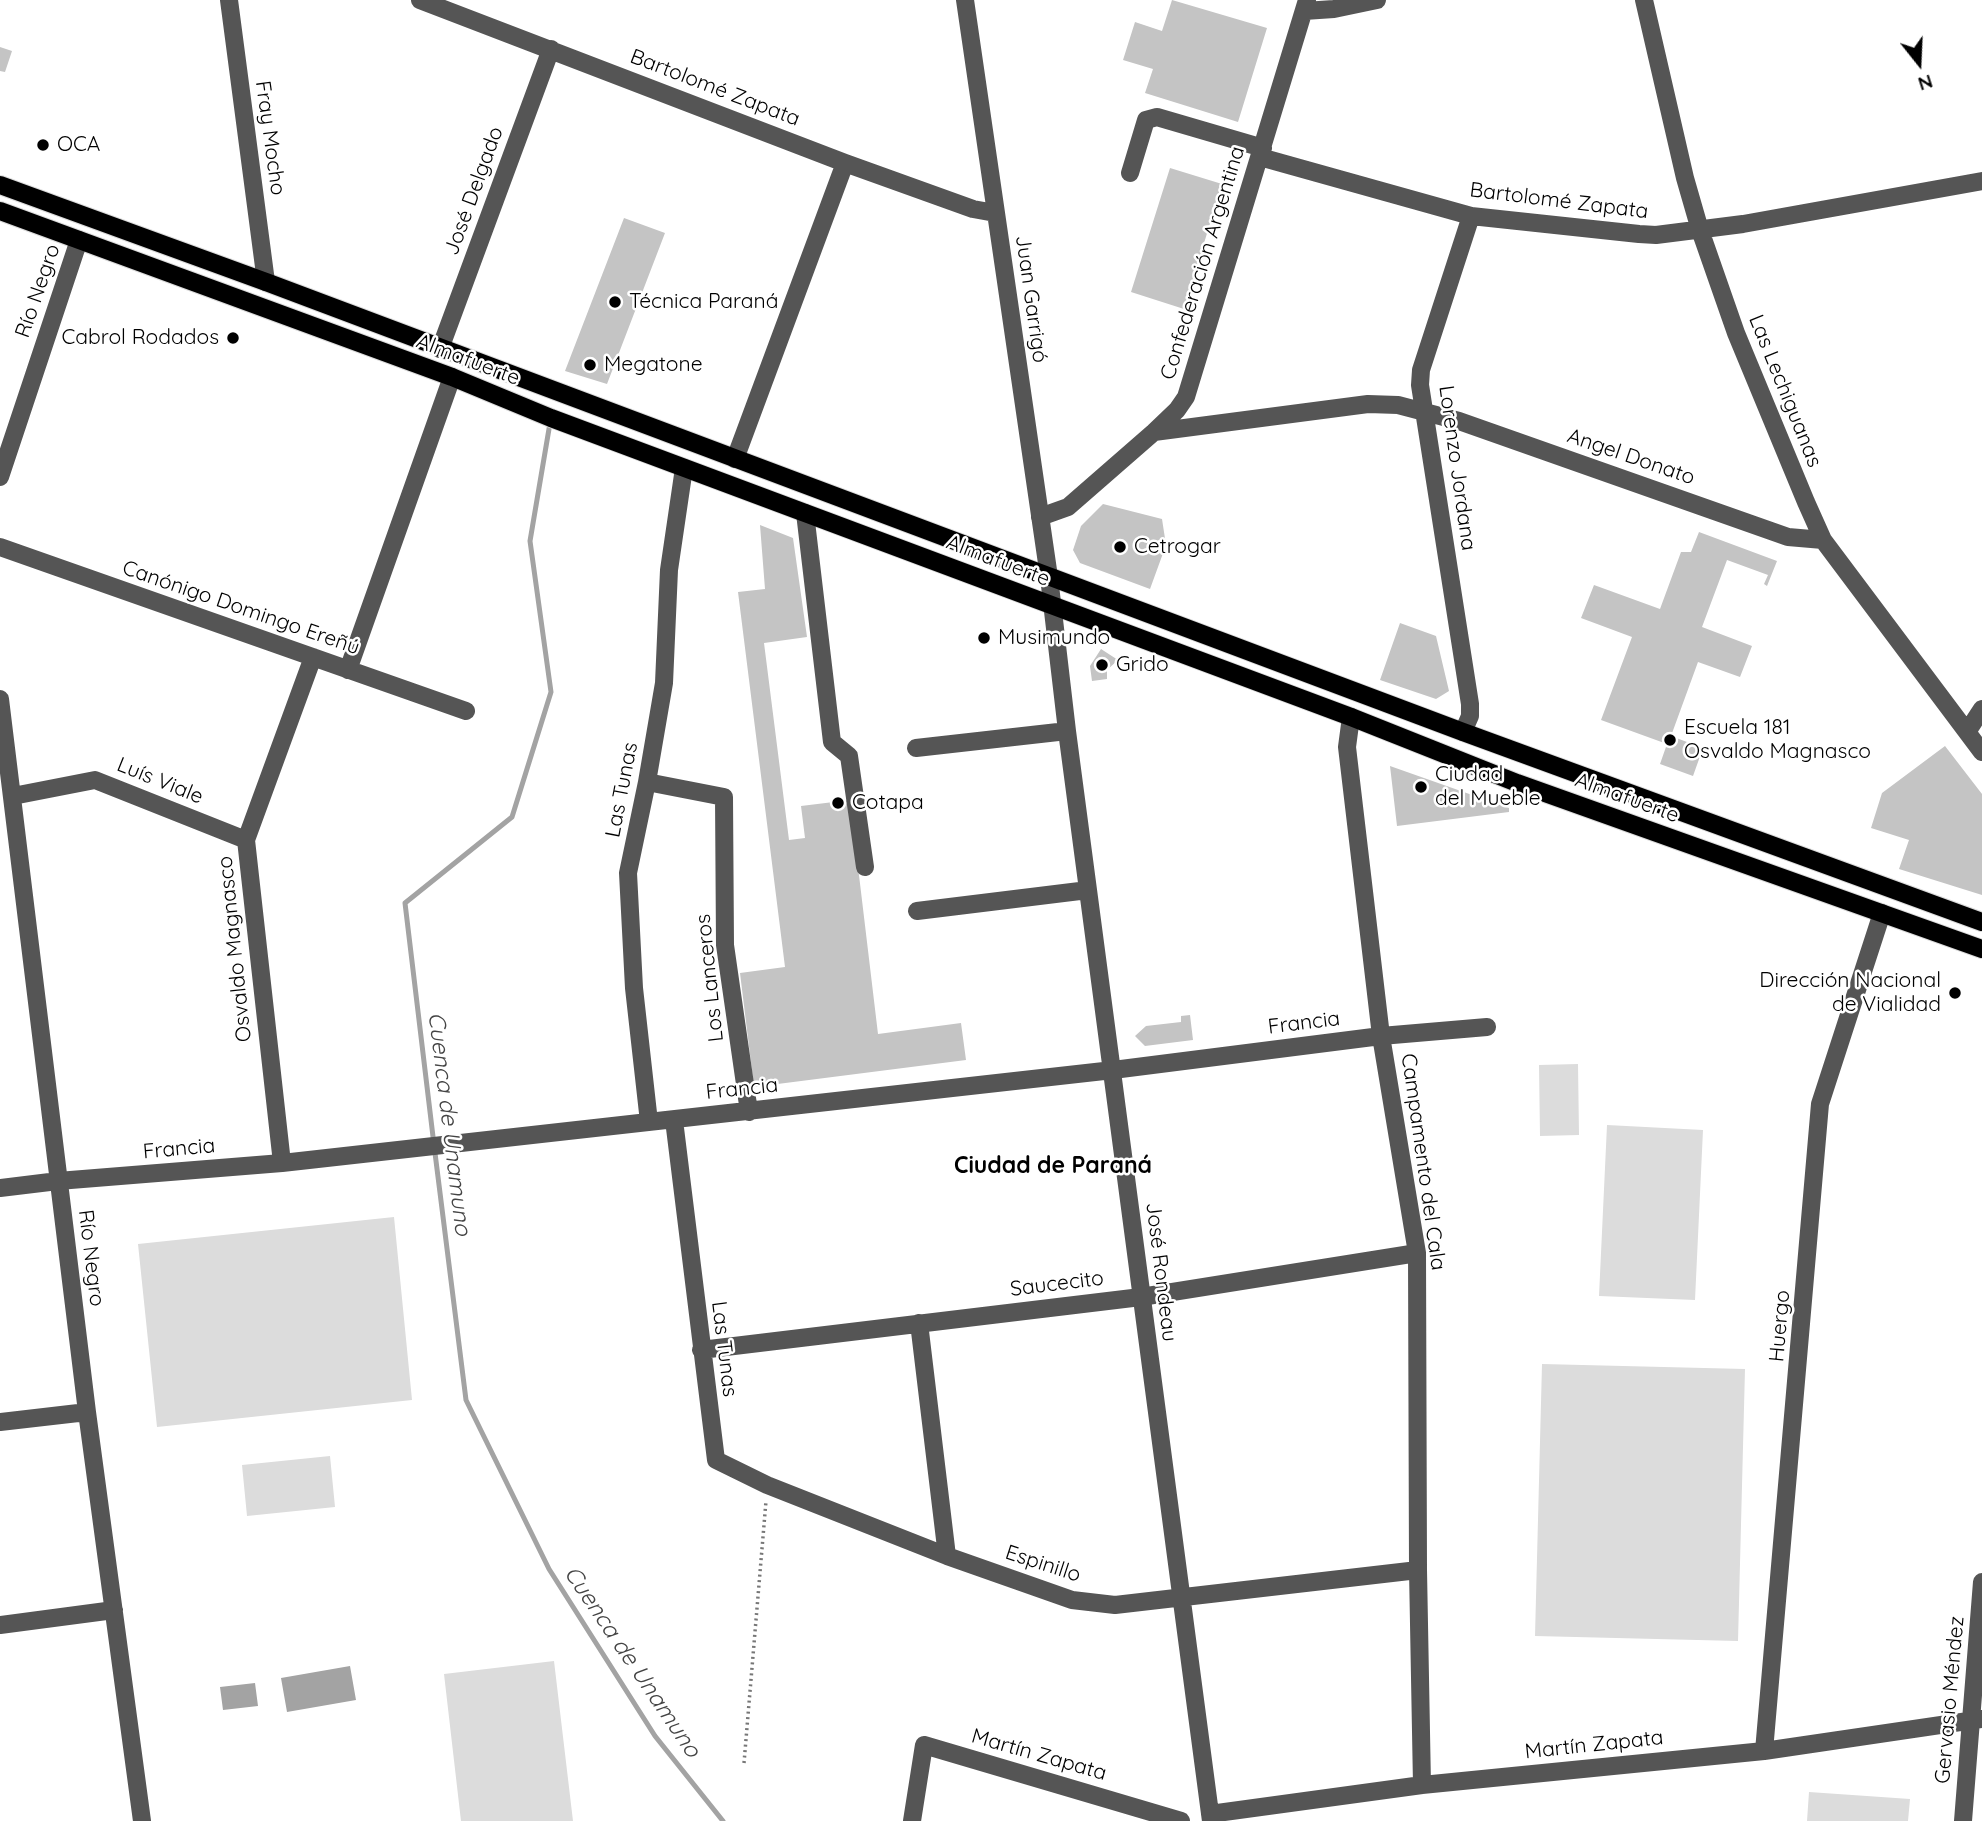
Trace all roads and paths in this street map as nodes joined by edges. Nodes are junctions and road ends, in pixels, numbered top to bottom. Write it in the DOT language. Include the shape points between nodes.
graph roads {
  1 [pos="229,0"];
  2 [pos="420,0"];
  3 [pos="965,0"];
  4 [pos="1377,0"];
  5 [pos="1644,0"];
  6 [pos="1305,6"];
  7 [pos="551,49"];
  8 [pos="1262,153"];
  9 [pos="845,163"];
  10 [pos="1130,173"];
  11 [pos="1982,181"];
  12 [pos="0,185"];
  13 [pos="0,211"];
  14 [pos="995,212"];
  15 [pos="1471,216"];
  16 [pos="1700,230"];
  17 [pos="79,240"];
  18 [pos="266,282"];
  19 [pos="440,349"];
  20 [pos="452,377"];
  21 [pos="1424,412"];
  22 [pos="1154,432"];
  23 [pos="735,459"];
  24 [pos="684,468"];
  25 [pos="0,477"];
  26 [pos="805,513"];
  27 [pos="1040,517"];
  28 [pos="1823,540"];
  29 [pos="0,547"];
  30 [pos="1049,577"];
  31 [pos="1051,605"];
  32 [pos="313,657"];
  33 [pos="348,670"];
  34 [pos="0,699"];
  35 [pos="1982,709"];
  36 [pos="466,711"];
  37 [pos="1351,717"];
  38 [pos="1066,731"];
  39 [pos="1463,732"];
  40 [pos="1967,732"];
  41 [pos="916,748"];
  42 [pos="1982,752"];
  43 [pos="648,782"];
  44 [pos="13,796"];
  45 [pos="246,840"];
  46 [pos="865,867"];
  47 [pos="1088,890"];
  48 [pos="917,911"];
  49 [pos="1882,913"];
  50 [pos="1982,922"];
  51 [pos="1982,949"];
  52 [pos="1488,1027"];
  53 [pos="1381,1036"];
  54 [pos="1113,1070"];
  55 [pos="749,1112"];
  56 [pos="674,1119"];
  57 [pos="649,1122"];
  58 [pos="282,1163"];
  59 [pos="58,1181"];
  60 [pos="0,1188"];
  61 [pos="1417,1253"];
  62 [pos="1141,1297"];
  63 [pos="919,1323"];
  64 [pos="701,1350"];
  65 [pos="87,1412"];
  66 [pos="0,1422"];
  67 [pos="716,1460"];
  68 [pos="767,1485"];
  69 [pos="947,1556"];
  70 [pos="1418,1570"];
  71 [pos="1982,1582"];
  72 [pos="1181,1597"];
  73 [pos="114,1610"];
  74 [pos="0,1625"];
  75 [pos="1977,1720"];
  76 [pos="1764,1751"];
  77 [pos="744,1763"];
  78 [pos="1422,1785"];
  79 [pos="1210,1817"];
  80 [pos="142,1821"];
  81 [pos="912,1821"];
  82 [pos="1181,1821"];
  83 [pos="1963,1821"];
  1 -- 18 [label="street, Fray Mocho"];
  2 -- 7 [label="street, Bartolomé Zapata"];
  3 -- 14 [label="street, Juan Garrigó"];
  4 -- 6 [label="street" via="1334,9"];
  5 -- 16 [label="street, Las Lechiguanas"];
  6 -- 8 [label="street, Confederación Argentina"];
  7 -- 9 [label="street, Bartolomé Zapata"];
  7 -- 19 [label="street, José Delgado"];
  8 -- 10 [label="street, Bartolomé Zapata" via="1157,117 1146,120"];
  8 -- 15 [label="street, Bartolomé Zapata"];
  8 -- 22 [label="street, Confederación Argentina" via="1186,397"];
  9 -- 14 [label="street, Bartolomé Zapata" via="973,209"];
  9 -- 23 [label="street"];
  11 -- 16 [label="street, Bartolomé Zapata"];
  12 -- 18 [label="main road, Almafuerte"];
  13 -- 17 [label="main road, Almafuerte"];
  14 -- 27 [label="street, Juan Garrigó"];
  15 -- 16 [label="street, Bartolomé Zapata" via="1639,234"];
  15 -- 21 [label="street, Lorenzo Jordana" via="1421,370"];
  16 -- 28 [label="street, Las Lechiguanas" via="1736,333"];
  17 -- 20 [label="main road, Almafuerte"];
  17 -- 25 [label="street, Río Negro"];
  18 -- 19 [label="main road, Almafuerte"];
  19 -- 23 [label="main road, Almafuerte"];
  20 -- 24 [label="main road, Almafuerte"];
  20 -- 33 [label="street"];
  21 -- 22 [label="street, Angel Donato" via="1368,404"];
  21 -- 28 [label="street, Angel Donato" via="1788,537"];
  21 -- 39 [label="street, Lorenzo Jordana" via="1470,704"];
  22 -- 27 [label="street, Confederación Argentina" via="1068,507"];
  23 -- 30 [label="main road, Almafuerte"];
  24 -- 26 [label="main road, Almafuerte"];
  24 -- 43 [label="street, Las Tunas" via="669,570 664,683"];
  26 -- 31 [label="main road, Almafuerte"];
  26 -- 46 [label="street" via="832,742 849,756"];
  27 -- 30 [label="street, Juan Garrigó"];
  28 -- 40 [label="street, Las Lechiguanas"];
  29 -- 32 [label="street, Canónigo Domingo Ereñú"];
  30 -- 31 [label="street, Juan Garrigó"];
  30 -- 39 [label="main road, Almafuerte"];
  31 -- 37 [label="main road, Almafuerte"];
  31 -- 38 [label="street, José Rondeau"];
  32 -- 33 [label="street, Canónigo Domingo Ereñú"];
  32 -- 45 [label="street, Osvaldo Magnasco"];
  33 -- 36 [label="street, Canónigo Domingo Ereñú"];
  34 -- 44 [label="street, Río Negro"];
  35 -- 40 [label="street"];
  37 -- 49 [label="main road, Almafuerte" via="1517,783"];
  37 -- 53 [label="street, Campamento del Cala" via="1347,747"];
  38 -- 41 [label="street"];
  38 -- 47 [label="street, José Rondeau"];
  39 -- 50 [label="main road, Almafuerte"];
  40 -- 42 [label="street, Las Lechiguanas"];
  43 -- 55 [label="street, Los Lanceros" via="724,797 726,945"];
  43 -- 57 [label="street, Las Tunas" via="628,873 634,988"];
  44 -- 45 [label="street, Luís Viale" via="95,780"];
  44 -- 59 [label="street, Río Negro"];
  45 -- 58 [label="street, Osvaldo Magnasco"];
  47 -- 48 [label="street"];
  47 -- 54 [label="street, José Rondeau"];
  49 -- 51 [label="main road, Almafuerte"];
  49 -- 76 [label="street, Huergo" via="1820,1104"];
  52 -- 53 [label="street, Francia"];
  53 -- 54 [label="street, Francia"];
  53 -- 61 [label="street, Campamento del Cala"];
  54 -- 55 [label="street, Francia"];
  54 -- 62 [label="street, José Rondeau"];
  55 -- 56 [label="street, Francia"];
  56 -- 57 [label="street, Francia"];
  56 -- 64 [label="street, Las Tunas"];
  57 -- 58 [label="street, Francia"];
  58 -- 59 [label="street, Francia"];
  59 -- 60 [label="street, Francia"];
  59 -- 65 [label="street, Río Negro"];
  61 -- 62 [label="street, Saucecito"];
  61 -- 70 [label="street, Campamento del Cala"];
  62 -- 63 [label="street, Saucecito"];
  62 -- 72 [label="street, José Rondeau"];
  63 -- 64 [label="street, Saucecito"];
  63 -- 69 [label="street"];
  64 -- 67 [label="street, Las Tunas"];
  65 -- 66 [label="street"];
  65 -- 73 [label="street, Río Negro"];
  67 -- 68 [label="street, Espinillo"];
  68 -- 69 [label="street, Espinillo"];
  68 -- 77 [label="path"];
  69 -- 72 [label="street, Espinillo" via="1072,1600 1115,1605"];
  70 -- 72 [label="street, Espinillo"];
  70 -- 78 [label="street, Campamento del Cala"];
  71 -- 75 [label="street, Gervasio Méndez"];
  72 -- 79 [label="street, José Rondeau"];
  73 -- 74 [label="street"];
  73 -- 80 [label="street, Río Negro"];
  75 -- 76 [label="street, Martín Zapata"];
  75 -- 83 [label="street, Gervasio Méndez"];
  76 -- 78 [label="street, Martín Zapata"];
  78 -- 79 [label="street, Martín Zapata"];
  81 -- 82 [label="street, Martín Zapata" via="924,1745"];
}
